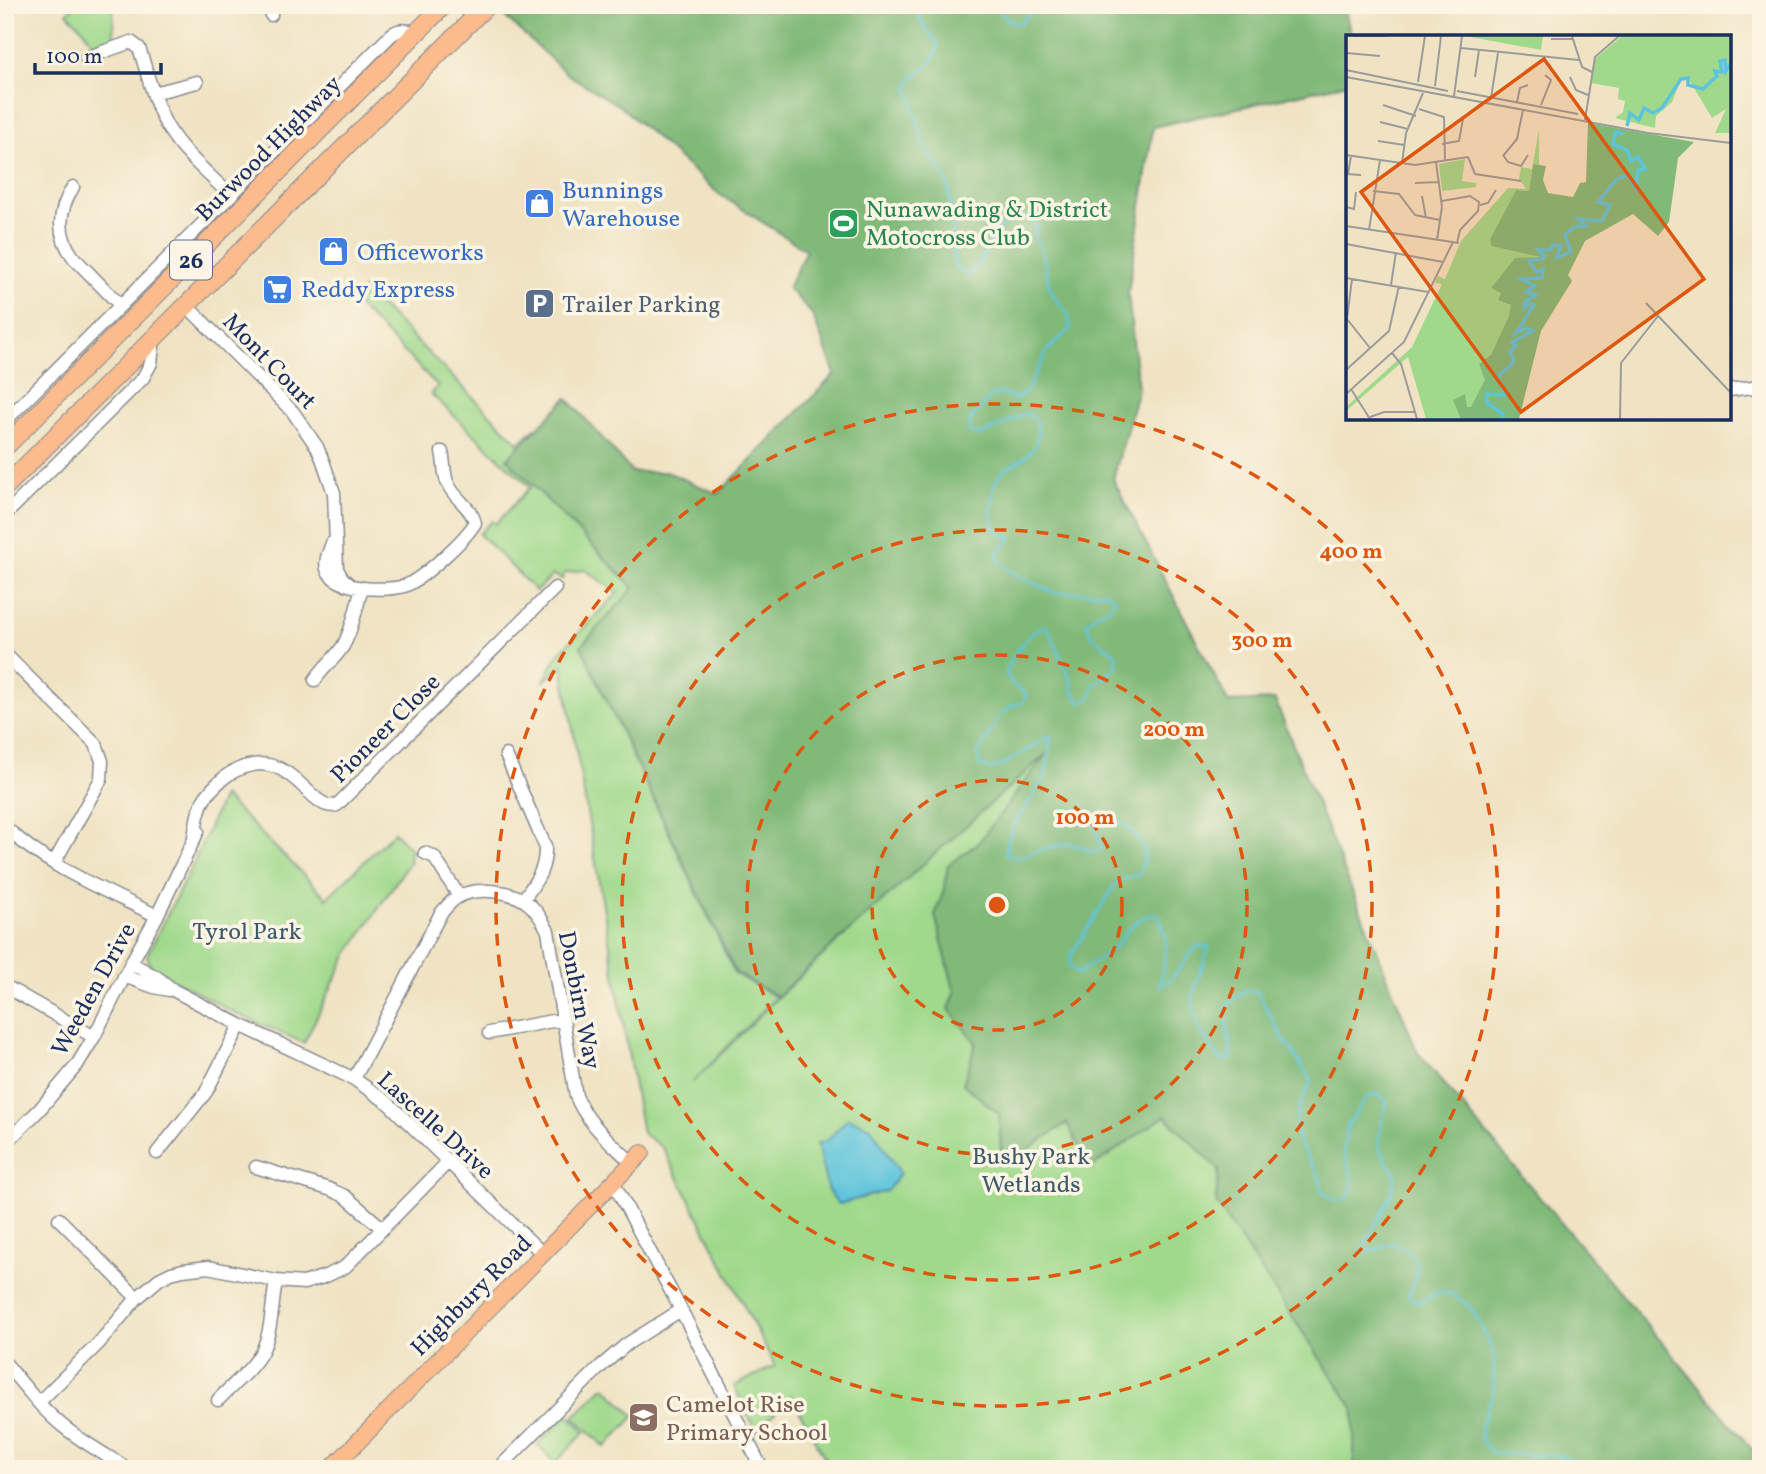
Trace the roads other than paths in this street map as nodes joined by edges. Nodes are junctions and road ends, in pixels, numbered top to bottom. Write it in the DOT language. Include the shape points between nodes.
graph roads {
  1 [pos="444,5"];
  2 [pos="461,5"];
  3 [pos="481,11"];
  4 [pos="418,32"];
  5 [pos="86,58"];
  6 [pos="197,82"];
  7 [pos="154,93"];
  8 [pos="73,187"];
  9 [pos="230,195"];
  10 [pos="120,305"];
  11 [pos="187,306"];
  12 [pos="154,338"];
  13 [pos="54,371"];
  14 [pos="68,385"];
  15 [pos="1761,386"];
  16 [pos="1731,390"];
  17 [pos="5,421"];
  18 [pos="5,447"];
  19 [pos="447,461"];
  20 [pos="34,486"];
  21 [pos="5,487"];
  22 [pos="5,515"];
  23 [pos="356,586"];
  24 [pos="555,586"];
  25 [pos="5,654"];
  26 [pos="315,680"];
  27 [pos="506,755"];
  28 [pos="224,778"];
  29 [pos="5,827"];
  30 [pos="425,853"];
  31 [pos="54,863"];
  32 [pos="459,896"];
  33 [pos="523,900"];
  34 [pos="157,916"];
  35 [pos="131,963"];
  36 [pos="124,976"];
  37 [pos="5,986"];
  38 [pos="173,990"];
  39 [pos="563,1019"];
  40 [pos="240,1025"];
  41 [pos="489,1033"];
  42 [pos="94,1037"];
  43 [pos="354,1079"];
  44 [pos="5,1144"];
  45 [pos="157,1153"];
  46 [pos="637,1158"];
  47 [pos="448,1162"];
  48 [pos="256,1167"];
  49 [pos="608,1187"];
  50 [pos="59,1219"];
  51 [pos="382,1228"];
  52 [pos="543,1254"];
  53 [pos="276,1281"];
  54 [pos="137,1298"];
  55 [pos="681,1310"];
  56 [pos="5,1363"];
  57 [pos="218,1400"];
  58 [pos="39,1402"];
  59 [pos="128,1469"];
  60 [pos="331,1469"];
  61 [pos="498,1469"];
  62 [pos="762,1469"];
  1 -- 4 [label="highway, Burwood Highway / 26"];
  2 -- 3 [label="street"];
  3 -- 11 [label="highway, 26"];
  4 -- 9 [label="street, Burwood Highway" via="406,29 391,35"];
  4 -- 14 [label="highway, Burwood Highway / 26"];
  5 -- 7 [label="street" via="135,44"];
  6 -- 7 [label="street"];
  7 -- 9 [label="street" via="178,142"];
  8 -- 10 [label="street" via="61,215 67,250"];
  9 -- 10 [label="street, Burwood Highway"];
  10 -- 13 [label="street, Burwood Highway"];
  11 -- 12 [label="highway, 26"];
  11 -- 23 [label="street, Mont Court" via="293,412 317,447 334,493 337,529 327,569"];
  12 -- 20 [label="street" via="151,363 143,377"];
  12 -- 21 [label="highway, 26"];
  13 -- 14 [label="street"];
  13 -- 17 [label="street, Burwood Highway"];
  14 -- 18 [label="highway, Burwood Highway / 26"];
  15 -- 16 [label="street"];
  19 -- 23 [label="street" via="444,473 450,489 473,515 471,529 434,566 403,586"];
  20 -- 21 [label="street"];
  20 -- 22 [label="street"];
  23 -- 26 [label="street" via="345,643"];
  24 -- 28 [label="street, Pioneer Close" via="337,806 323,804 292,775 275,767 250,765"];
  25 -- 31 [label="street" via="96,744 102,761 101,779"];
  27 -- 33 [label="street" via="545,846 542,872"];
  28 -- 34 [label="street, Weeden Drive" via="203,799 194,837"];
  29 -- 31 [label="street"];
  30 -- 32 [label="street" via="434,857"];
  31 -- 34 [label="street"];
  32 -- 33 [label="street" via="500,891"];
  32 -- 43 [label="street" via="441,913"];
  33 -- 39 [label="street, Donbirn Way" via="548,931"];
  34 -- 35 [label="street, Weeden Drive"];
  35 -- 36 [label="street, Weeden Drive"];
  35 -- 38 [label="street, Lascelle Drive"];
  36 -- 38 [label="street, Lascelle Drive"];
  36 -- 42 [label="street, Weeden Drive"];
  37 -- 42 [label="street"];
  38 -- 40 [label="street, Lascelle Drive"];
  39 -- 41 [label="street"];
  39 -- 46 [label="street, Donbirn Way" via="581,1109 589,1121"];
  40 -- 43 [label="street, Lascelle Drive"];
  40 -- 45 [label="street" via="206,1092"];
  42 -- 44 [label="street, Weeden Drive" via="61,1086"];
  43 -- 47 [label="street, Lascelle Drive" via="387,1102"];
  46 -- 49 [label="main road, Highbury Road"];
  47 -- 51 [label="street"];
  47 -- 52 [label="street, Lascelle Drive"];
  48 -- 51 [label="street" via="345,1196"];
  49 -- 52 [label="main road, Highbury Road"];
  49 -- 55 [label="street" via="627,1207"];
  50 -- 54 [label="street"];
  51 -- 53 [label="street" via="345,1267 303,1283"];
  52 -- 60 [label="main road, Highbury Road"];
  53 -- 54 [label="street" via="208,1267 183,1269 159,1279"];
  53 -- 57 [label="street" via="261,1352"];
  54 -- 58 [label="street"];
  55 -- 61 [label="street" via="600,1367"];
  55 -- 62 [label="street"];
  56 -- 58 [label="street"];
  58 -- 59 [label="street" via="63,1426"];
}
